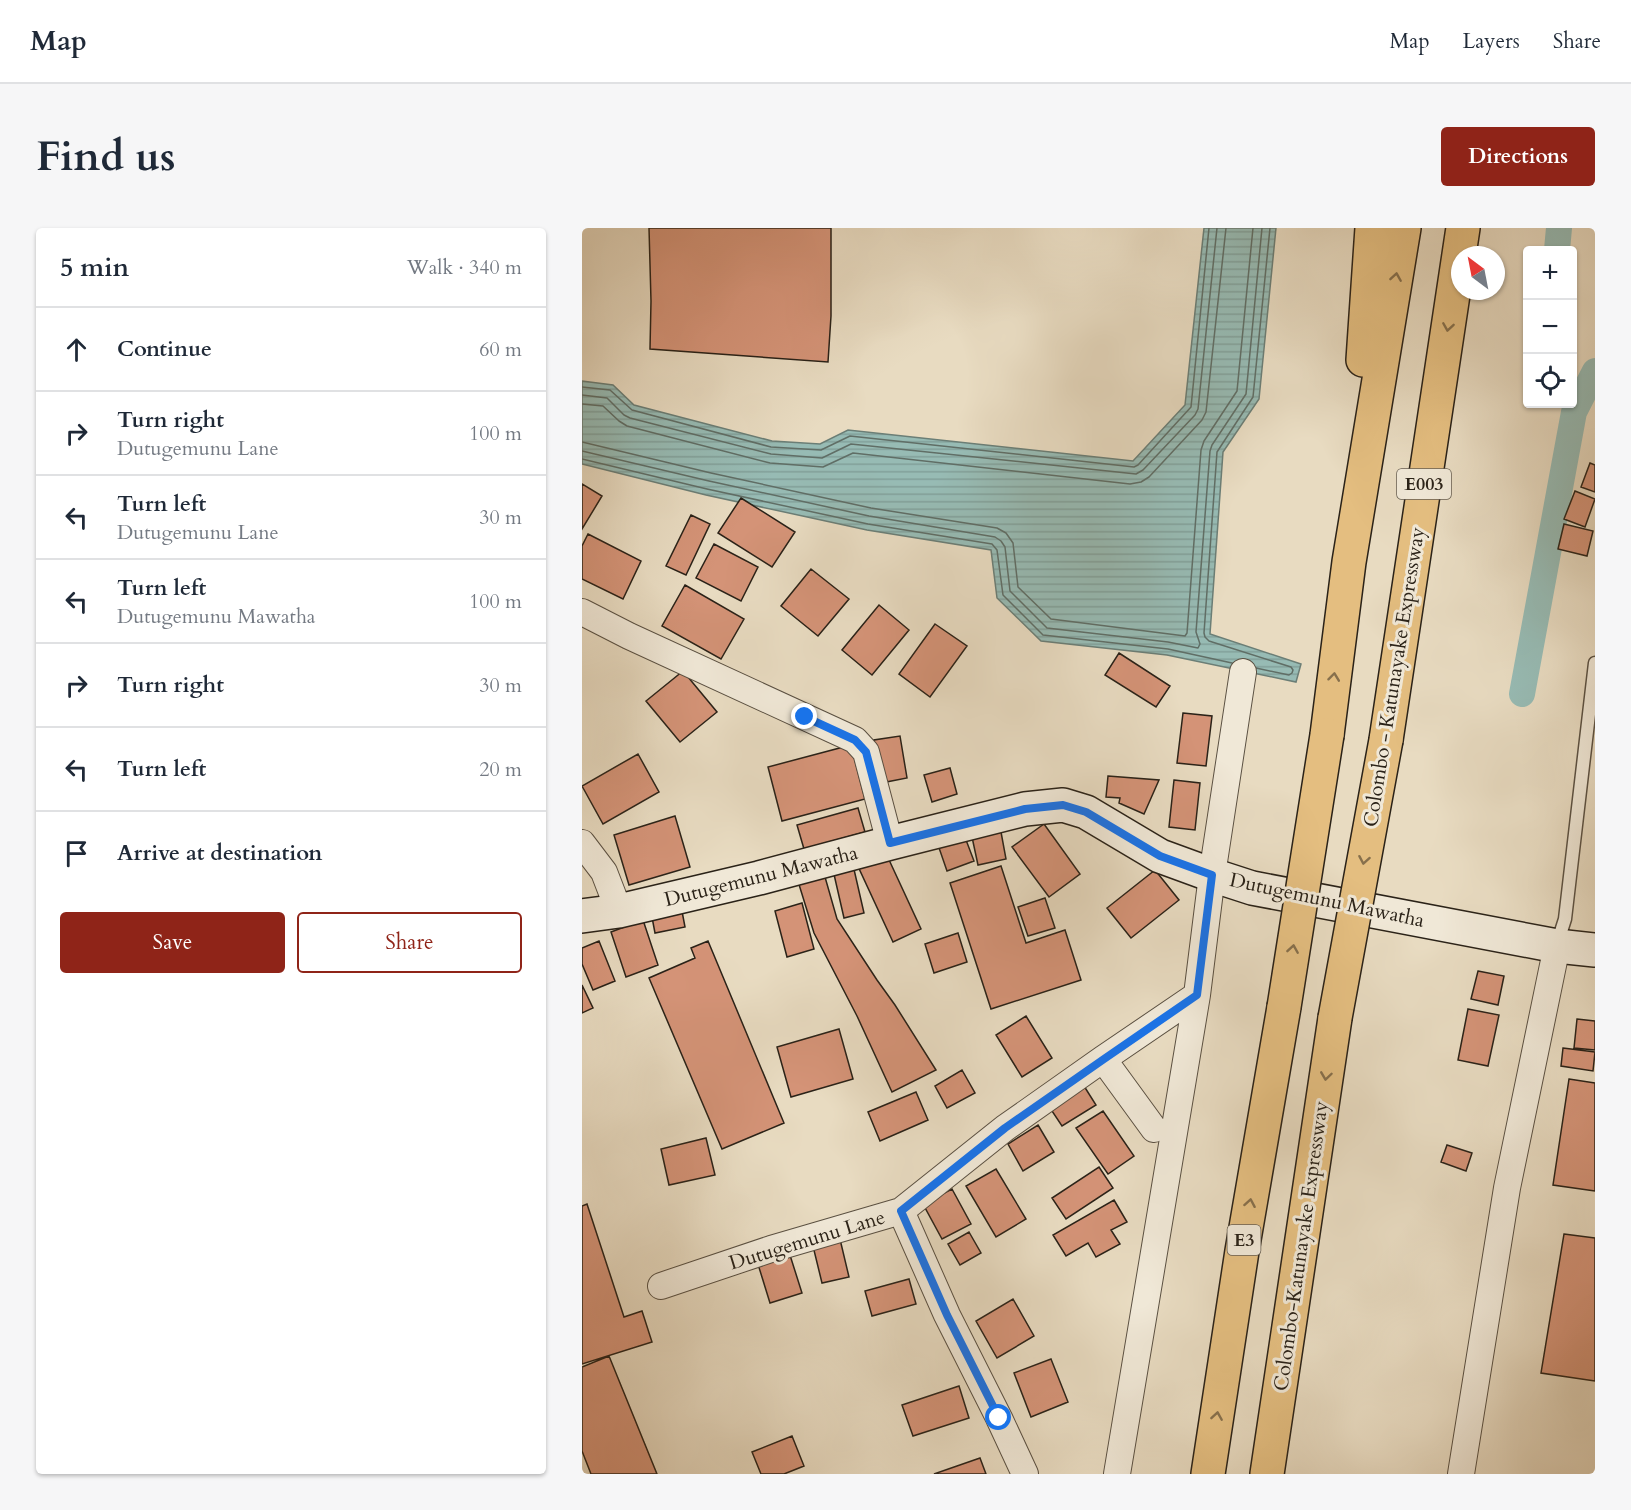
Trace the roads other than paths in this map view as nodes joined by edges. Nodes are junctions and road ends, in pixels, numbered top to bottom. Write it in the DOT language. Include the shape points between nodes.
graph roads {
  1 [pos="1372,228"];
  2 [pos="1404,228"];
  3 [pos="1463,228"];
  4 [pos="1349,562"];
  5 [pos="582,612"];
  6 [pos="1595,663"];
  7 [pos="1243,672"];
  8 [pos="582,843"];
  9 [pos="890,843"];
  10 [pos="1212,875"];
  11 [pos="620,911"];
  12 [pos="582,916"];
  13 [pos="1557,946"];
  14 [pos="1595,950"];
  15 [pos="1197,995"];
  16 [pos="1335,1018"];
  17 [pos="1104,1059"];
  18 [pos="1154,1129"];
  19 [pos="901,1211"];
  20 [pos="661,1286"];
  21 [pos="1025,1474"];
  22 [pos="1117,1474"];
  23 [pos="1208,1474"];
  24 [pos="1267,1474"];
  25 [pos="1461,1474"];
  1 -- 4 [label="highway"];
  4 -- 2 [label="highway, one-way"];
  3 -- 16 [label="highway, Colombo - Katunayake Expressway / E003, one-way, bridge" via="1386,740"];
  23 -- 4 [label="highway, E3, one-way, bridge" via="1327,735"];
  5 -- 9 [label="street" via="855,740 866,752"];
  6 -- 13 [label="lane" via="1565,919"];
  7 -- 10 [label="street"];
  8 -- 11 [label="street" via="604,872"];
  9 -- 10 [label="street, Dutugemunu Mawatha" via="1025,809 1063,805 1086,812 1160,856"];
  9 -- 11 [label="street, Dutugemunu Mawatha"];
  10 -- 13 [label="street, Dutugemunu Mawatha" via="1252,888"];
  10 -- 15 [label="street"];
  11 -- 12 [label="street, Dutugemunu Mawatha"];
  13 -- 14 [label="street, Dutugemunu Mawatha"];
  13 -- 25 [label="street" via="1508,1188"];
  15 -- 17 [label="street, Dutugemunu Lane"];
  15 -- 22 [label="street"];
  16 -- 24 [label="highway, Colombo-Katunayake Expressway, one-way"];
  17 -- 18 [label="street"];
  17 -- 19 [label="street, Dutugemunu Lane" via="1005,1128"];
  19 -- 20 [label="street, Dutugemunu Lane"];
  19 -- 21 [label="street"];
}
